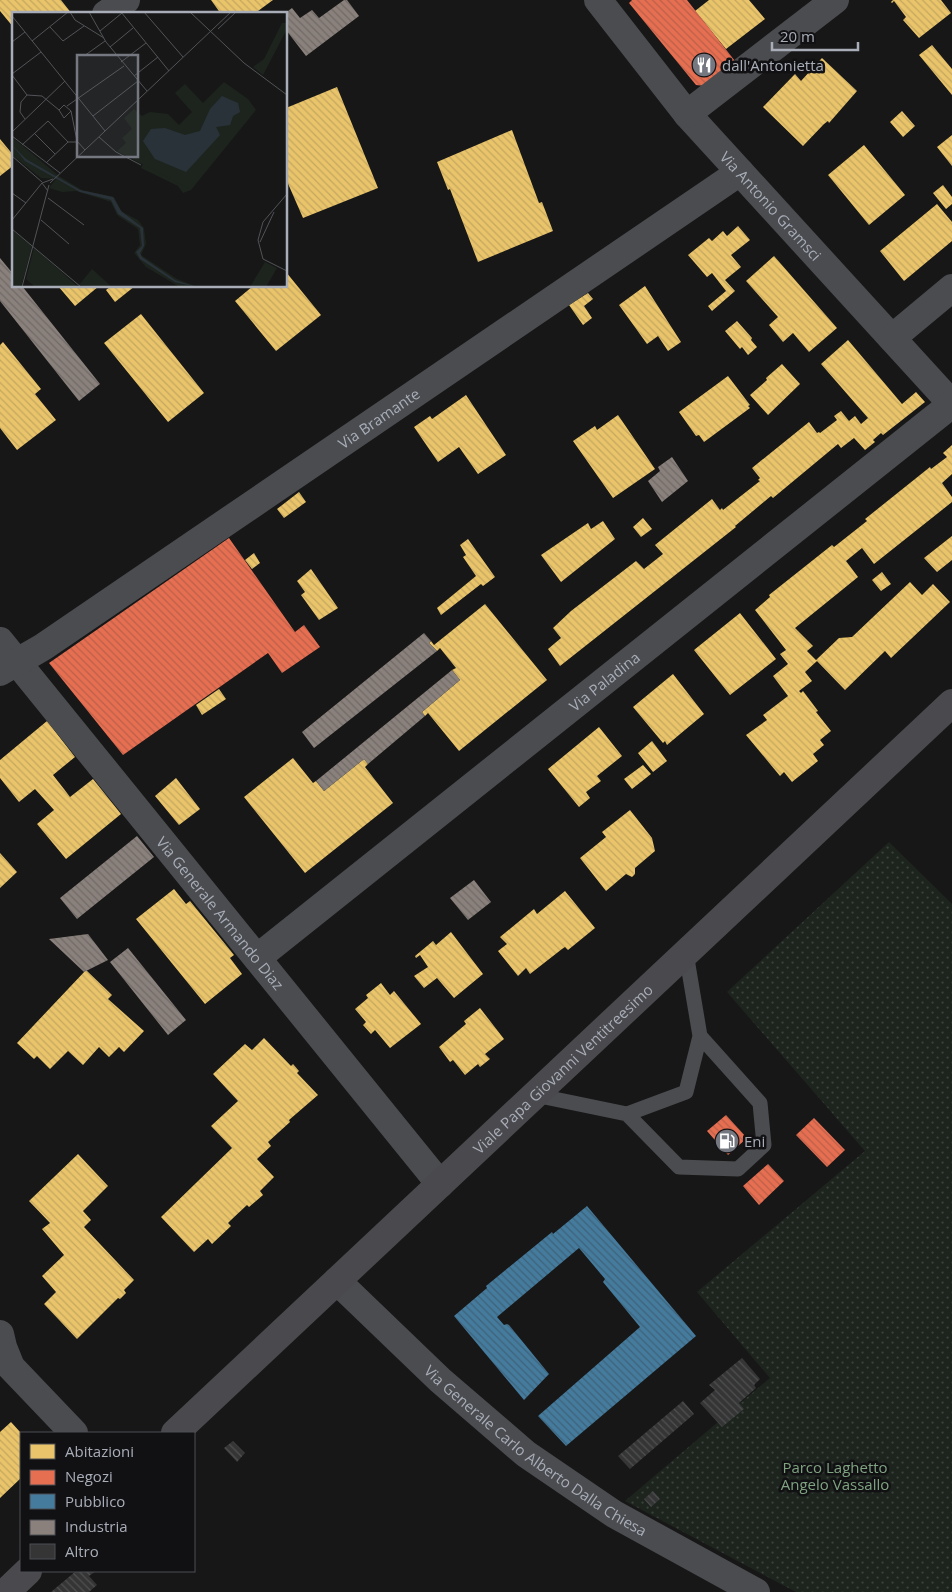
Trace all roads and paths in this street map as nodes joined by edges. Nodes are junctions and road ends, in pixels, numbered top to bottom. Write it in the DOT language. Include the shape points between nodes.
graph roads {
  1 [pos="126,0"];
  2 [pos="598,0"];
  3 [pos="835,0"];
  4 [pos="109,12"];
  5 [pos="687,114"];
  6 [pos="740,172"];
  7 [pos="952,288"];
  8 [pos="892,338"];
  9 [pos="952,404"];
  10 [pos="0,641"];
  11 [pos="9,667"];
  12 [pos="952,703"];
  13 [pos="686,953"];
  14 [pos="257,958"];
  15 [pos="700,1036"];
  16 [pos="535,1095"];
  17 [pos="628,1114"];
  18 [pos="440,1184"];
  19 [pos="337,1281"];
  20 [pos="0,1334"];
  21 [pos="6,1366"];
  22 [pos="73,1432"];
  23 [pos="176,1432"];
  24 [pos="27,1572"];
  25 [pos="6,1592"];
  26 [pos="756,1592"];
  1 -- 4 [label="street"];
  2 -- 5 [label="street, Via Antonio Gramsci"];
  3 -- 5 [label="street"];
  5 -- 6 [label="street, Via Antonio Gramsci"];
  6 -- 8 [label="street, Via Antonio Gramsci"];
  6 -- 11 [label="street, Via Bramante" via="43,647"];
  7 -- 8 [label="street"];
  8 -- 9 [label="street, Via Antonio Gramsci"];
  9 -- 14 [label="street, Via Paladina"];
  10 -- 11 [label="street, Via Generale Armando Diaz"];
  11 -- 14 [label="street, Via Generale Armando Diaz"];
  12 -- 13 [label="street, Viale Papa Giovanni Ventitreesimo"];
  13 -- 15 [label="lane"];
  13 -- 16 [label="street, Viale Papa Giovanni Ventitreesimo"];
  14 -- 18 [label="street, Via Generale Armando Diaz"];
  15 -- 17 [label="lane" via="686,1092"];
  15 -- 17 [label="lane" via="760,1103 764,1145 738,1169 679,1167"];
  16 -- 17 [label="lane"];
  16 -- 18 [label="street, Viale Papa Giovanni Ventitreesimo"];
  18 -- 19 [label="street, Viale Papa Giovanni Ventitreesimo"];
  19 -- 23 [label="street, Viale Papa Giovanni Ventitreesimo"];
  19 -- 26 [label="street, Via Generale Carlo Alberto Dalla Chiesa" via="440,1380 526,1454 614,1514"];
  20 -- 21 [label="street"];
  21 -- 22 [label="street"];
  24 -- 25 [label="street"];
}
